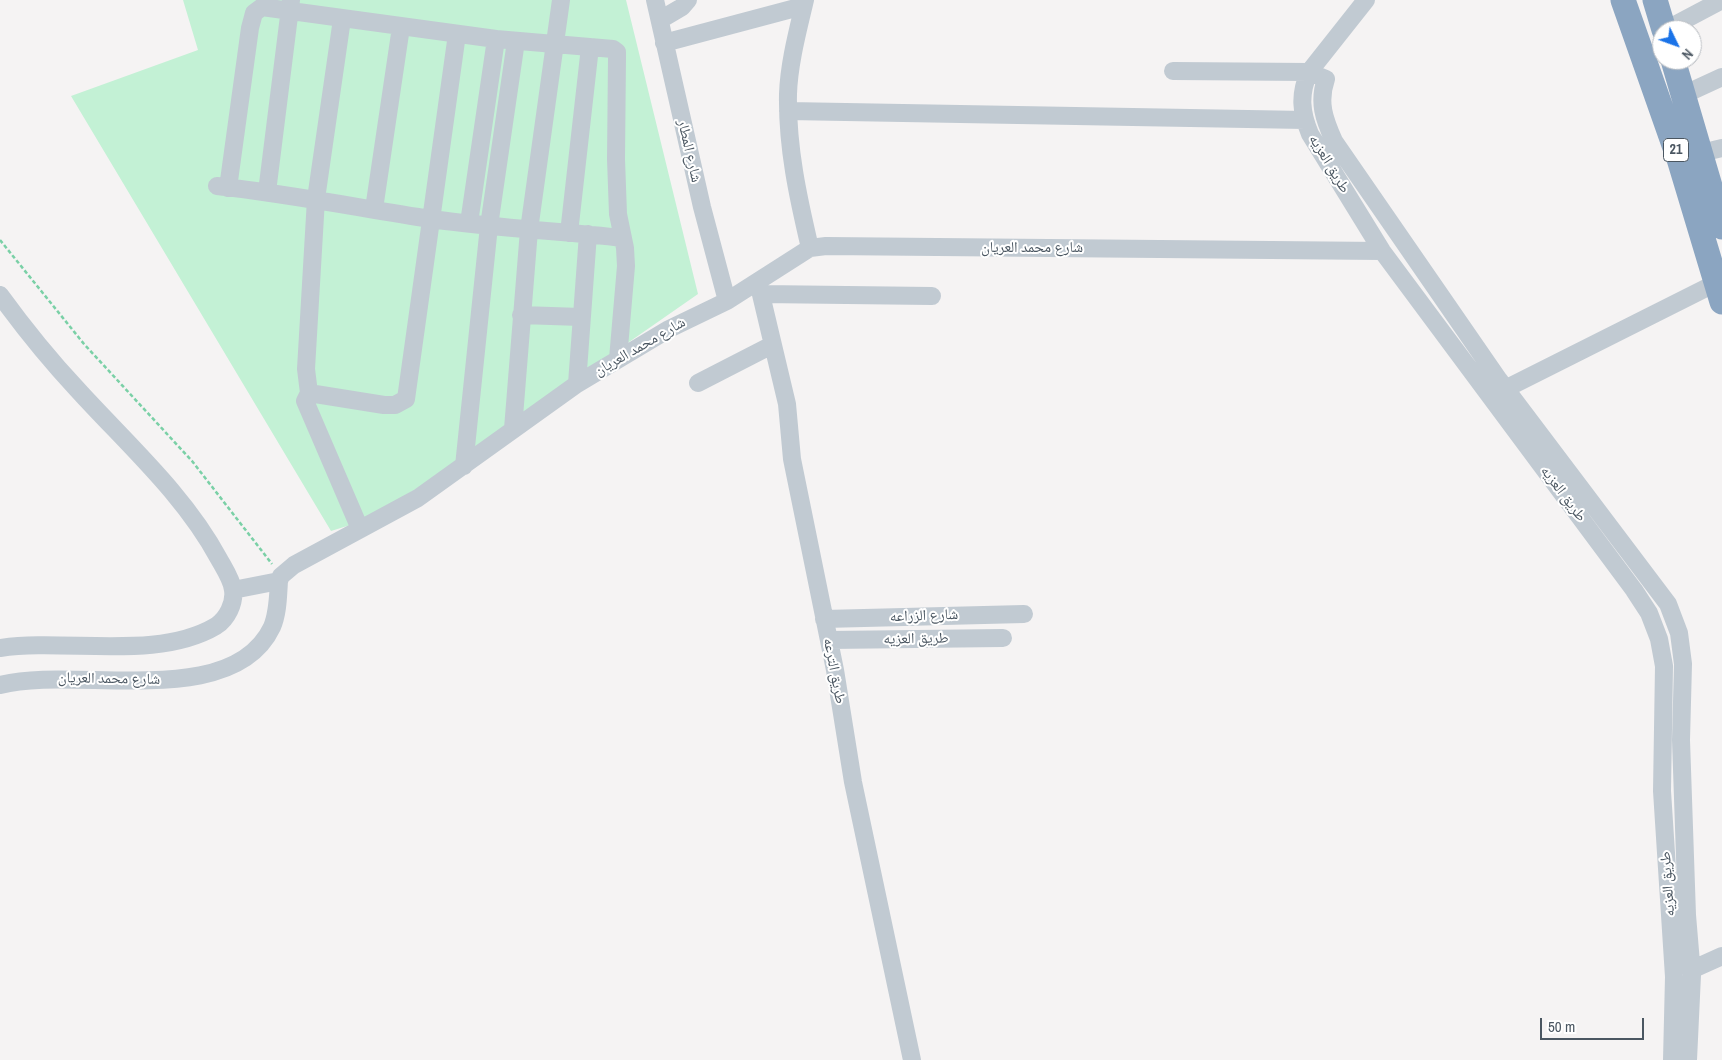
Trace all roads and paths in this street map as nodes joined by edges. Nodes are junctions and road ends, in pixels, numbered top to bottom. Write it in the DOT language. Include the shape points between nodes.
graph roads {
  1 [pos="562,0"];
  2 [pos="655,0"];
  3 [pos="688,0"];
  4 [pos="1366,0"];
  5 [pos="1623,0"];
  6 [pos="1655,0"];
  7 [pos="1722,0"];
  8 [pos="804,3"];
  9 [pos="290,6"];
  10 [pos="342,19"];
  11 [pos="660,20"];
  12 [pos="1664,20"];
  13 [pos="1683,20"];
  14 [pos="401,27"];
  15 [pos="457,34"];
  16 [pos="496,39"];
  17 [pos="516,41"];
  18 [pos="664,43"];
  19 [pos="555,45"];
  20 [pos="590,47"];
  21 [pos="1676,70"];
  22 [pos="1173,71"];
  23 [pos="1309,72"];
  24 [pos="1722,77"];
  25 [pos="1683,95"];
  26 [pos="788,111"];
  27 [pos="1305,120"];
  28 [pos="1711,151"];
  29 [pos="267,192"];
  30 [pos="316,199"];
  31 [pos="374,209"];
  32 [pos="1720,214"];
  33 [pos="432,219"];
  34 [pos="469,223"];
  35 [pos="489,226"];
  36 [pos="529,230"];
  37 [pos="569,233"];
  38 [pos="588,234"];
  39 [pos="623,238"];
  40 [pos="0,240"];
  41 [pos="810,248"];
  42 [pos="1382,251"];
  43 [pos="759,288"];
  44 [pos="1719,293"];
  45 [pos="0,295"];
  46 [pos="932,296"];
  47 [pos="727,301"];
  48 [pos="520,315"];
  49 [pos="581,317"];
  50 [pos="772,345"];
  51 [pos="618,359"];
  52 [pos="698,383"];
  53 [pos="577,384"];
  54 [pos="1506,389"];
  55 [pos="309,393"];
  56 [pos="1489,397"];
  57 [pos="513,429"];
  58 [pos="464,466"];
  59 [pos="360,529"];
  60 [pos="277,580"];
  61 [pos="239,589"];
  62 [pos="1024,614"];
  63 [pos="824,620"];
  64 [pos="1003,638"];
  65 [pos="829,640"];
  66 [pos="0,648"];
  67 [pos="0,685"];
  68 [pos="1722,956"];
  69 [pos="1686,974"];
  70 [pos="912,1060"];
  71 [pos="1672,1060"];
  72 [pos="1688,1060"];
  1 -- 19 [label="street"];
  2 -- 11 [label="street, شارع المطار"];
  3 -- 11 [label="street"];
  4 -- 23 [label="street, طريق العزيه"];
  5 -- 44 [label="highway, 21" via="1679,159"];
  6 -- 12 [label="highway"];
  7 -- 13 [label="street"];
  8 -- 18 [label="street"];
  8 -- 26 [label="street" via="791,70"];
  9 -- 10 [label="street"];
  9 -- 29 [label="street"];
  9 -- 29 [label="street" via="262,7 254,14 222,187"];
  10 -- 14 [label="street"];
  10 -- 30 [label="street"];
  11 -- 18 [label="street, شارع المطار"];
  14 -- 15 [label="street"];
  14 -- 31 [label="street"];
  15 -- 16 [label="street"];
  15 -- 33 [label="street"];
  16 -- 17 [label="street"];
  16 -- 34 [label="street"];
  17 -- 19 [label="street"];
  17 -- 35 [label="street"];
  18 -- 47 [label="street, شارع المطار"];
  19 -- 20 [label="street"];
  19 -- 36 [label="street"];
  20 -- 37 [label="street"];
  20 -- 39 [label="street" via="617,52 616,159 618,214"];
  21 -- 25 [label="highway, 21"];
  22 -- 23 [label="street"];
  23 -- 27 [label="street, طريق العزيه" via="1301,102"];
  23 -- 54 [label="street, طريق العزيه" via="1326,79 1321,92 1321,106 1334,141"];
  24 -- 25 [label="street"];
  25 -- 28 [label="highway, 21"];
  26 -- 27 [label="street"];
  26 -- 41 [label="street" via="791,159"];
  27 -- 42 [label="street, طريق العزيه" via="1310,134"];
  28 -- 32 [label="highway, 21"];
  29 -- 30 [label="street"];
  30 -- 31 [label="street"];
  30 -- 55 [label="street" via="306,369"];
  31 -- 33 [label="street"];
  33 -- 34 [label="street"];
  33 -- 55 [label="street" via="406,399 395,405 384,405"];
  34 -- 35 [label="street"];
  35 -- 36 [label="street"];
  35 -- 58 [label="street"];
  36 -- 37 [label="street"];
  36 -- 48 [label="street"];
  37 -- 38 [label="street"];
  38 -- 39 [label="street"];
  38 -- 49 [label="street"];
  39 -- 51 [label="street" via="626,266"];
  40 -- 60 [label="path" via="84,344 205,477"];
  41 -- 42 [label="street, شارع محمد العريان"];
  41 -- 43 [label="street, شارع محمد العريان"];
  42 -- 56 [label="street, طريق العزيه"];
  43 -- 46 [label="street"];
  43 -- 47 [label="street, شارع محمد العريان"];
  43 -- 50 [label="street, طريق الترعه"];
  44 -- 54 [label="street"];
  45 -- 61 [label="street" via="55,364 189,512"];
  47 -- 51 [label="street, شارع محمد العريان" via="669,329"];
  48 -- 49 [label="street"];
  48 -- 57 [label="street"];
  49 -- 53 [label="street"];
  50 -- 52 [label="street"];
  50 -- 63 [label="street, طريق الترعه" via="787,404 792,459"];
  51 -- 53 [label="street, شارع محمد العريان"];
  53 -- 57 [label="street, شارع محمد العريان"];
  54 -- 56 [label="street"];
  54 -- 69 [label="street, طريق العزيه" via="1650,578 1668,604 1679,633 1683,664 1681,740"];
  55 -- 59 [label="street" via="306,406"];
  56 -- 69 [label="street, طريق العزيه" via="1634,590 1649,613 1659,639 1664,666 1662,791"];
  57 -- 58 [label="street, شارع محمد العريان"];
  58 -- 59 [label="street, شارع محمد العريان" via="418,498"];
  59 -- 60 [label="street, شارع محمد العريان" via="306,556"];
  60 -- 61 [label="street"];
  60 -- 67 [label="street, شارع محمد العريان" via="275,619 267,636 244,658 224,667 148,682 45,678"];
  61 -- 66 [label="street" via="228,614 218,625 183,639 144,646 49,643"];
  62 -- 63 [label="street, شارع الزراعه"];
  63 -- 65 [label="street, طريق الترعه"];
  64 -- 65 [label="street, طريق العزيه"];
  65 -- 70 [label="street, طريق الترعه" via="853,782"];
  68 -- 69 [label="street"];
  69 -- 71 [label="street, طريق العزيه"];
  69 -- 72 [label="street, طريق العزيه"];
}
